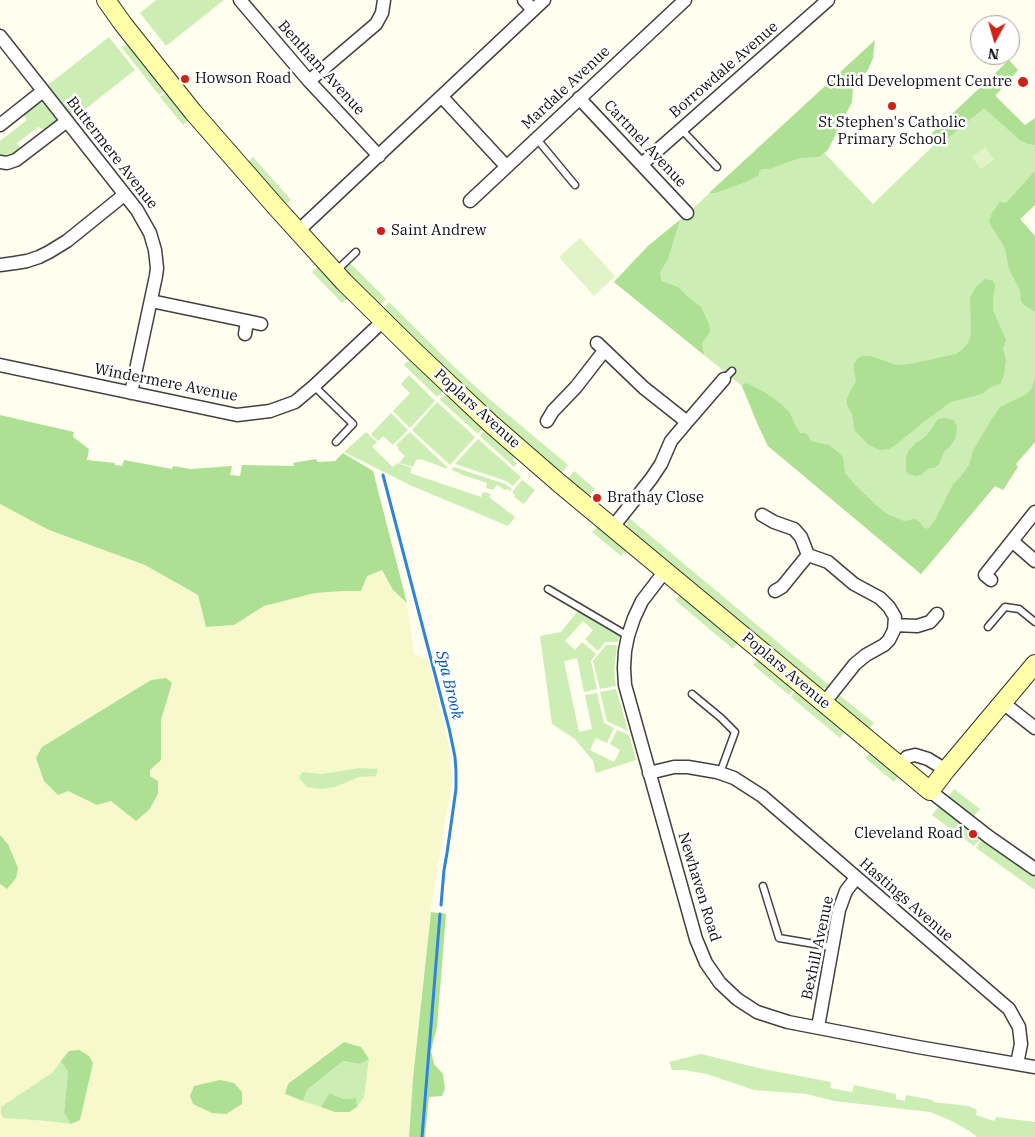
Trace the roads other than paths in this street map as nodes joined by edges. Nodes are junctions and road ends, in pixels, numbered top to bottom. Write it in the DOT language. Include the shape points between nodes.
graph roads {
  1 [pos="106,0"];
  2 [pos="240,0"];
  3 [pos="384,0"];
  4 [pos="524,0"];
  5 [pos="544,0"];
  6 [pos="685,0"];
  7 [pos="828,0"];
  8 [pos="533,10"];
  9 [pos="0,36"];
  10 [pos="309,81"];
  11 [pos="42,91"];
  12 [pos="442,97"];
  13 [pos="579,98"];
  14 [pos="67,121"];
  15 [pos="0,125"];
  16 [pos="682,129"];
  17 [pos="536,138"];
  18 [pos="379,156"];
  19 [pos="0,162"];
  20 [pos="642,164"];
  21 [pos="506,166"];
  22 [pos="717,167"];
  23 [pos="576,185"];
  24 [pos="124,195"];
  25 [pos="470,201"];
  26 [pos="687,213"];
  27 [pos="297,232"];
  28 [pos="356,252"];
  29 [pos="0,265"];
  30 [pos="335,272"];
  31 [pos="151,301"];
  32 [pos="247,321"];
  33 [pos="383,321"];
  34 [pos="261,324"];
  35 [pos="245,334"];
  36 [pos="0,365"];
  37 [pos="726,377"];
  38 [pos="314,386"];
  39 [pos="131,393"];
  40 [pos="687,422"];
  41 [pos="547,423"];
  42 [pos="336,442"];
  43 [pos="1035,512"];
  44 [pos="760,513"];
  45 [pos="612,528"];
  46 [pos="1012,541"];
  47 [pos="808,555"];
  48 [pos="1035,561"];
  49 [pos="665,571"];
  50 [pos="991,580"];
  51 [pos="548,589"];
  52 [pos="775,591"];
  53 [pos="938,611"];
  54 [pos="1035,622"];
  55 [pos="895,624"];
  56 [pos="988,627"];
  57 [pos="628,636"];
  58 [pos="1035,664"];
  59 [pos="692,694"];
  60 [pos="1002,702"];
  61 [pos="824,703"];
  62 [pos="1035,728"];
  63 [pos="899,766"];
  64 [pos="946,770"];
  65 [pos="649,772"];
  66 [pos="720,773"];
  67 [pos="930,791"];
  68 [pos="1035,869"];
  69 [pos="856,878"];
  70 [pos="763,886"];
  71 [pos="832,947"];
  72 [pos="818,1027"];
  73 [pos="1018,1064"];
  74 [pos="1035,1067"];
  1 -- 27 [label="street, Poplars Avenue" via="194,112"];
  2 -- 10 [label="street, Bentham Avenue"];
  3 -- 10 [label="street" via="376,24"];
  4 -- 8 [label="street"];
  5 -- 8 [label="street"];
  6 -- 13 [label="street, Mardale Avenue"];
  7 -- 16 [label="street, Borrowdale Avenue"];
  8 -- 12 [label="street"];
  9 -- 11 [label="street, Buttermere Avenue"];
  10 -- 18 [label="street, Bentham Avenue"];
  11 -- 14 [label="street, Buttermere Avenue"];
  11 -- 15 [label="street"];
  12 -- 18 [label="street"];
  12 -- 21 [label="street"];
  13 -- 17 [label="street, Mardale Avenue"];
  13 -- 20 [label="street, Cartmel Avenue"];
  14 -- 19 [label="street" via="16,160"];
  14 -- 24 [label="street, Buttermere Avenue"];
  16 -- 20 [label="street, Borrowdale Avenue"];
  16 -- 22 [label="lane"];
  17 -- 21 [label="street, Mardale Avenue"];
  17 -- 23 [label="lane"];
  18 -- 27 [label="street"];
  20 -- 26 [label="street, Cartmel Avenue"];
  21 -- 25 [label="street, Mardale Avenue"];
  24 -- 29 [label="street" via="49,252 16,264"];
  24 -- 31 [label="street, Buttermere Avenue" via="147,225 153,241 157,268"];
  27 -- 30 [label="street, Poplars Avenue"];
  28 -- 30 [label="lane"];
  30 -- 33 [label="street, Poplars Avenue"];
  31 -- 32 [label="street"];
  31 -- 39 [label="street, Buttermere Avenue"];
  32 -- 34 [label="street"];
  32 -- 35 [label="street"];
  33 -- 38 [label="street, Windermere Avenue"];
  33 -- 45 [label="street, Poplars Avenue" via="490,423"];
  36 -- 39 [label="street, Windermere Avenue"];
  37 -- 40 [label="street"];
  38 -- 39 [label="street, Windermere Avenue" via="295,402 270,411 237,414"];
  38 -- 42 [label="lane" via="353,424"];
  40 -- 41 [label="street" via="644,388 601,347 576,387 553,411"];
  40 -- 45 [label="street" via="671,441 651,479"];
  43 -- 46 [label="street"];
  44 -- 47 [label="street" via="798,532"];
  45 -- 49 [label="street, Poplars Avenue"];
  46 -- 48 [label="street"];
  46 -- 50 [label="street" via="985,575"];
  47 -- 52 [label="street"];
  47 -- 55 [label="street" via="828,562 854,584 885,602"];
  49 -- 57 [label="street, Newhaven Road" via="642,601"];
  49 -- 61 [label="street, Poplars Avenue"];
  51 -- 57 [label="lane"];
  53 -- 55 [label="street" via="930,622 917,626"];
  54 -- 56 [label="lane" via="1018,609 1004,608"];
  55 -- 61 [label="street" via="889,640 855,664"];
  57 -- 65 [label="street, Newhaven Road" via="624,660 625,685"];
  58 -- 60 [label="street"];
  59 -- 66 [label="lane" via="735,732"];
  60 -- 62 [label="street"];
  60 -- 64 [label="street"];
  61 -- 63 [label="street, Poplars Avenue"];
  63 -- 64 [label="street" via="907,757 915,755 928,758"];
  63 -- 67 [label="street, Poplars Avenue"];
  64 -- 67 [label="street"];
  65 -- 66 [label="street, Hastings Avenue" via="688,767"];
  65 -- 72 [label="street, Newhaven Road" via="696,939 706,963 720,983 757,1012"];
  66 -- 69 [label="street, Hastings Avenue" via="762,796"];
  67 -- 68 [label="street, Poplars Avenue"];
  69 -- 71 [label="street, Bexhill Avenue" via="846,891 839,910"];
  69 -- 73 [label="street, Hastings Avenue" via="1009,1009 1019,1026"];
  70 -- 71 [label="lane" via="779,938"];
  71 -- 72 [label="street, Bexhill Avenue"];
  72 -- 73 [label="street, Newhaven Road"];
  73 -- 74 [label="street, Newhaven Road"];
}
